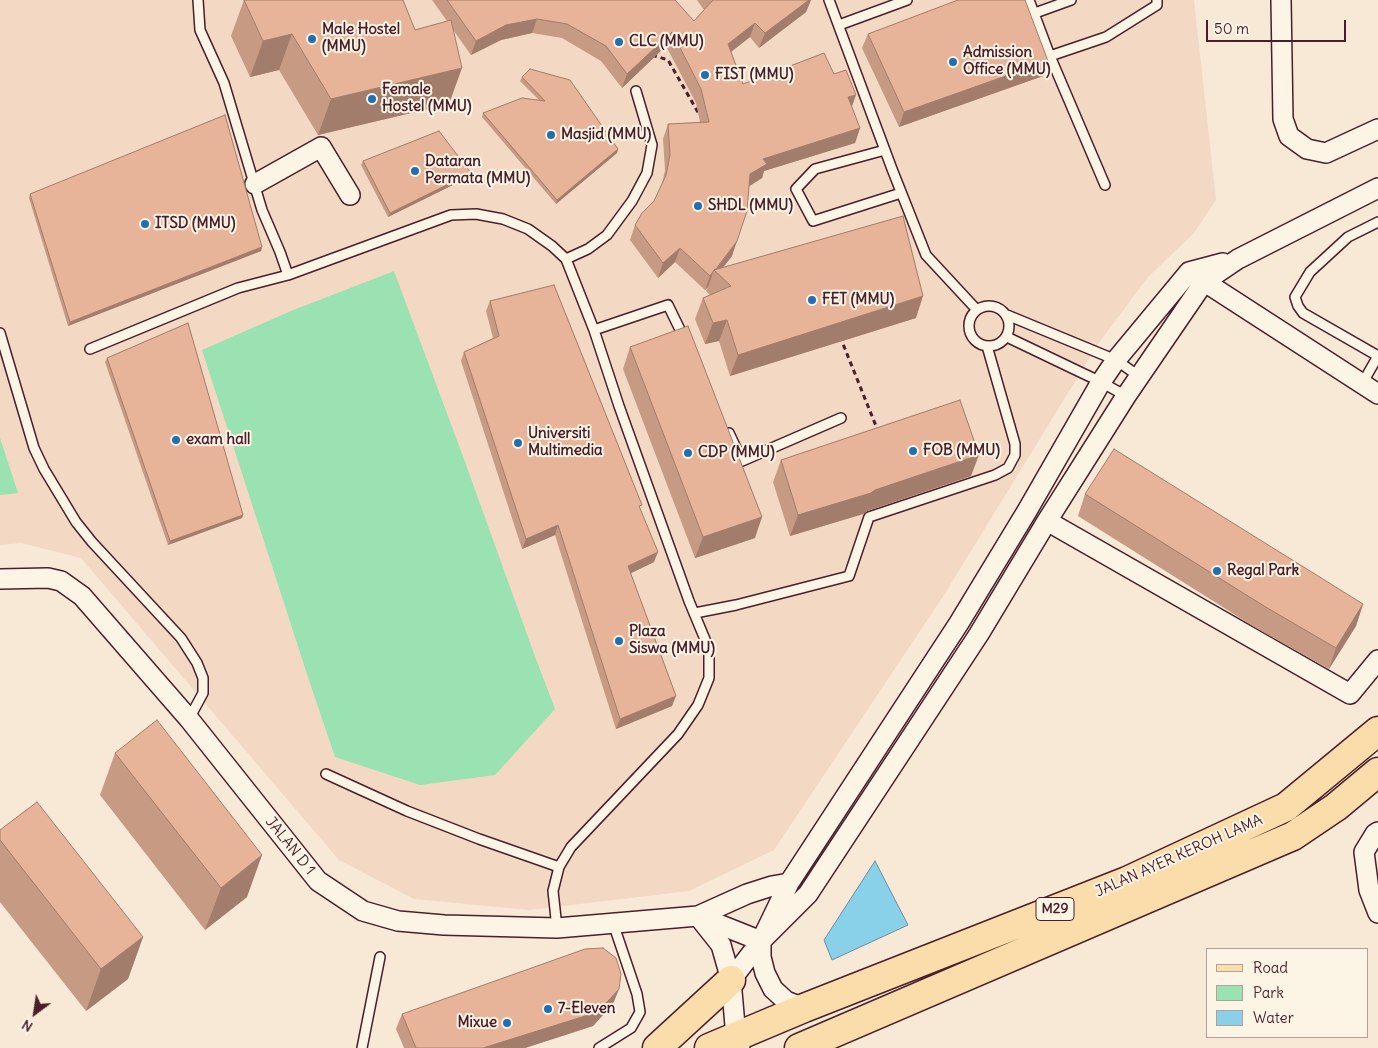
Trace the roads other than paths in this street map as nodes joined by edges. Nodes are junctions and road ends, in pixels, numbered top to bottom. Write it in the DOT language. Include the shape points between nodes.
graph roads {
  1 [pos="198,0"];
  2 [pos="829,0"];
  3 [pos="907,0"];
  4 [pos="1029,0"];
  5 [pos="1071,0"];
  6 [pos="1156,0"];
  7 [pos="1282,0"];
  8 [pos="1035,13"];
  9 [pos="839,25"];
  10 [pos="1050,56"];
  11 [pos="636,91"];
  12 [pos="1378,129"];
  13 [pos="885,150"];
  14 [pos="254,184"];
  15 [pos="1105,185"];
  16 [pos="1378,188"];
  17 [pos="901,193"];
  18 [pos="350,195"];
  19 [pos="1378,222"];
  20 [pos="566,259"];
  21 [pos="288,275"];
  22 [pos="1197,277"];
  23 [pos="977,310"];
  24 [pos="1007,315"];
  25 [pos="594,330"];
  26 [pos="0,333"];
  27 [pos="1007,337"];
  28 [pos="987,346"];
  29 [pos="689,348"];
  30 [pos="90,349"];
  31 [pos="1378,356"];
  32 [pos="1116,360"];
  33 [pos="1140,376"];
  34 [pos="1102,382"];
  35 [pos="1370,389"];
  36 [pos="1126,396"];
  37 [pos="841,418"];
  38 [pos="726,426"];
  39 [pos="1047,522"];
  40 [pos="0,579"];
  41 [pos="695,613"];
  42 [pos="1378,660"];
  43 [pos="190,720"];
  44 [pos="1378,731"];
  45 [pos="1378,772"];
  46 [pos="326,774"];
  47 [pos="1378,832"];
  48 [pos="559,868"];
  49 [pos="790,883"];
  50 [pos="1378,913"];
  51 [pos="698,916"];
  52 [pos="613,923"];
  53 [pos="557,928"];
  54 [pos="760,941"];
  55 [pos="380,957"];
  56 [pos="731,980"];
  57 [pos="804,1008"];
  58 [pos="739,1043"];
  59 [pos="362,1048"];
  60 [pos="599,1048"];
  61 [pos="657,1048"];
  62 [pos="709,1048"];
  63 [pos="799,1048"];
  1 -- 14 [label="lane" via="200,30 224,82"];
  2 -- 9 [label="lane"];
  3 -- 9 [label="lane"];
  4 -- 8 [label="lane"];
  5 -- 8 [label="lane"];
  6 -- 10 [label="lane" via="1157,5 1106,37"];
  7 -- 12 [label="street" via="1283,119 1290,136 1307,149 1326,153"];
  8 -- 10 [label="lane"];
  9 -- 13 [label="lane"];
  10 -- 15 [label="lane"];
  11 -- 20 [label="lane" via="652,145 647,173 632,201 607,235"];
  13 -- 17 [label="lane"];
  13 -- 17 [label="lane" via="815,169 796,189 813,221"];
  14 -- 18 [label="street" via="321,147"];
  14 -- 21 [label="lane"];
  16 -- 22 [label="street"];
  17 -- 23 [label="lane" via="926,255"];
  19 -- 31 [label="lane" via="1348,237 1310,272 1295,297 1303,314"];
  20 -- 21 [label="lane" via="528,229 503,219 476,214 451,215"];
  20 -- 25 [label="lane"];
  21 -- 30 [label="lane" via="238,288"];
  22 -- 32 [label="street"];
  22 -- 33 [label="street"];
  22 -- 35 [label="street"];
  23 -- 24 [label="lane" via="987,305"];
  23 -- 28 [label="lane" via="969,327 978,343"];
  24 -- 27 [label="lane" via="1010,326"];
  24 -- 32 [label="lane"];
  25 -- 29 [label="lane" via="668,305"];
  25 -- 41 [label="lane"];
  26 -- 43 [label="lane" via="34,448 44,469 81,529 181,638 197,663 203,678 203,693"];
  27 -- 28 [label="lane" via="998,345"];
  27 -- 34 [label="lane"];
  28 -- 41 [label="lane" via="1015,444 1015,455 1008,468 869,516 849,576"];
  31 -- 35 [label="lane"];
  32 -- 33 [label="lane"];
  32 -- 34 [label="street"];
  33 -- 36 [label="street"];
  34 -- 36 [label="lane"];
  34 -- 49 [label="street" via="959,623"];
  36 -- 39 [label="street"];
  37 -- 38 [label="lane" via="742,461"];
  39 -- 42 [label="street" via="1350,694"];
  39 -- 54 [label="street" via="979,634 808,894"];
  40 -- 43 [label="street, JALAN D 1" via="48,578 73,588"];
  41 -- 48 [label="lane" via="709,649 709,678 698,705 678,734 571,847"];
  43 -- 53 [label="street, JALAN D 1" via="318,881 363,911 398,921"];
  44 -- 57 [label="main road, JALAN AYER KEROH LAMA / M29" via="1286,807 1127,881"];
  45 -- 63 [label="main road, JALAN AYER KEROH LAMA / M29" via="1336,807 1293,836"];
  46 -- 48 [label="lane" via="407,811"];
  47 -- 50 [label="street" via="1364,852 1369,890"];
  48 -- 53 [label="lane" via="553,891"];
  49 -- 51 [label="street" via="747,894"];
  49 -- 54 [label="street"];
  51 -- 52 [label="street, JALAN D 1"];
  51 -- 54 [label="street, JALAN D 1"];
  51 -- 56 [label="street" via="721,945"];
  52 -- 53 [label="street, JALAN D 1"];
  52 -- 60 [label="lane" via="640,1012 631,1028"];
  54 -- 56 [label="street"];
  54 -- 57 [label="street" via="765,973 773,989 786,1001"];
  55 -- 59 [label="lane"];
  56 -- 58 [label="street"];
  56 -- 61 [label="main road"];
  57 -- 58 [label="main road, JALAN AYER KEROH LAMA / M29"];
  58 -- 62 [label="main road, JALAN AYER KEROH LAMA / M29"];
}
